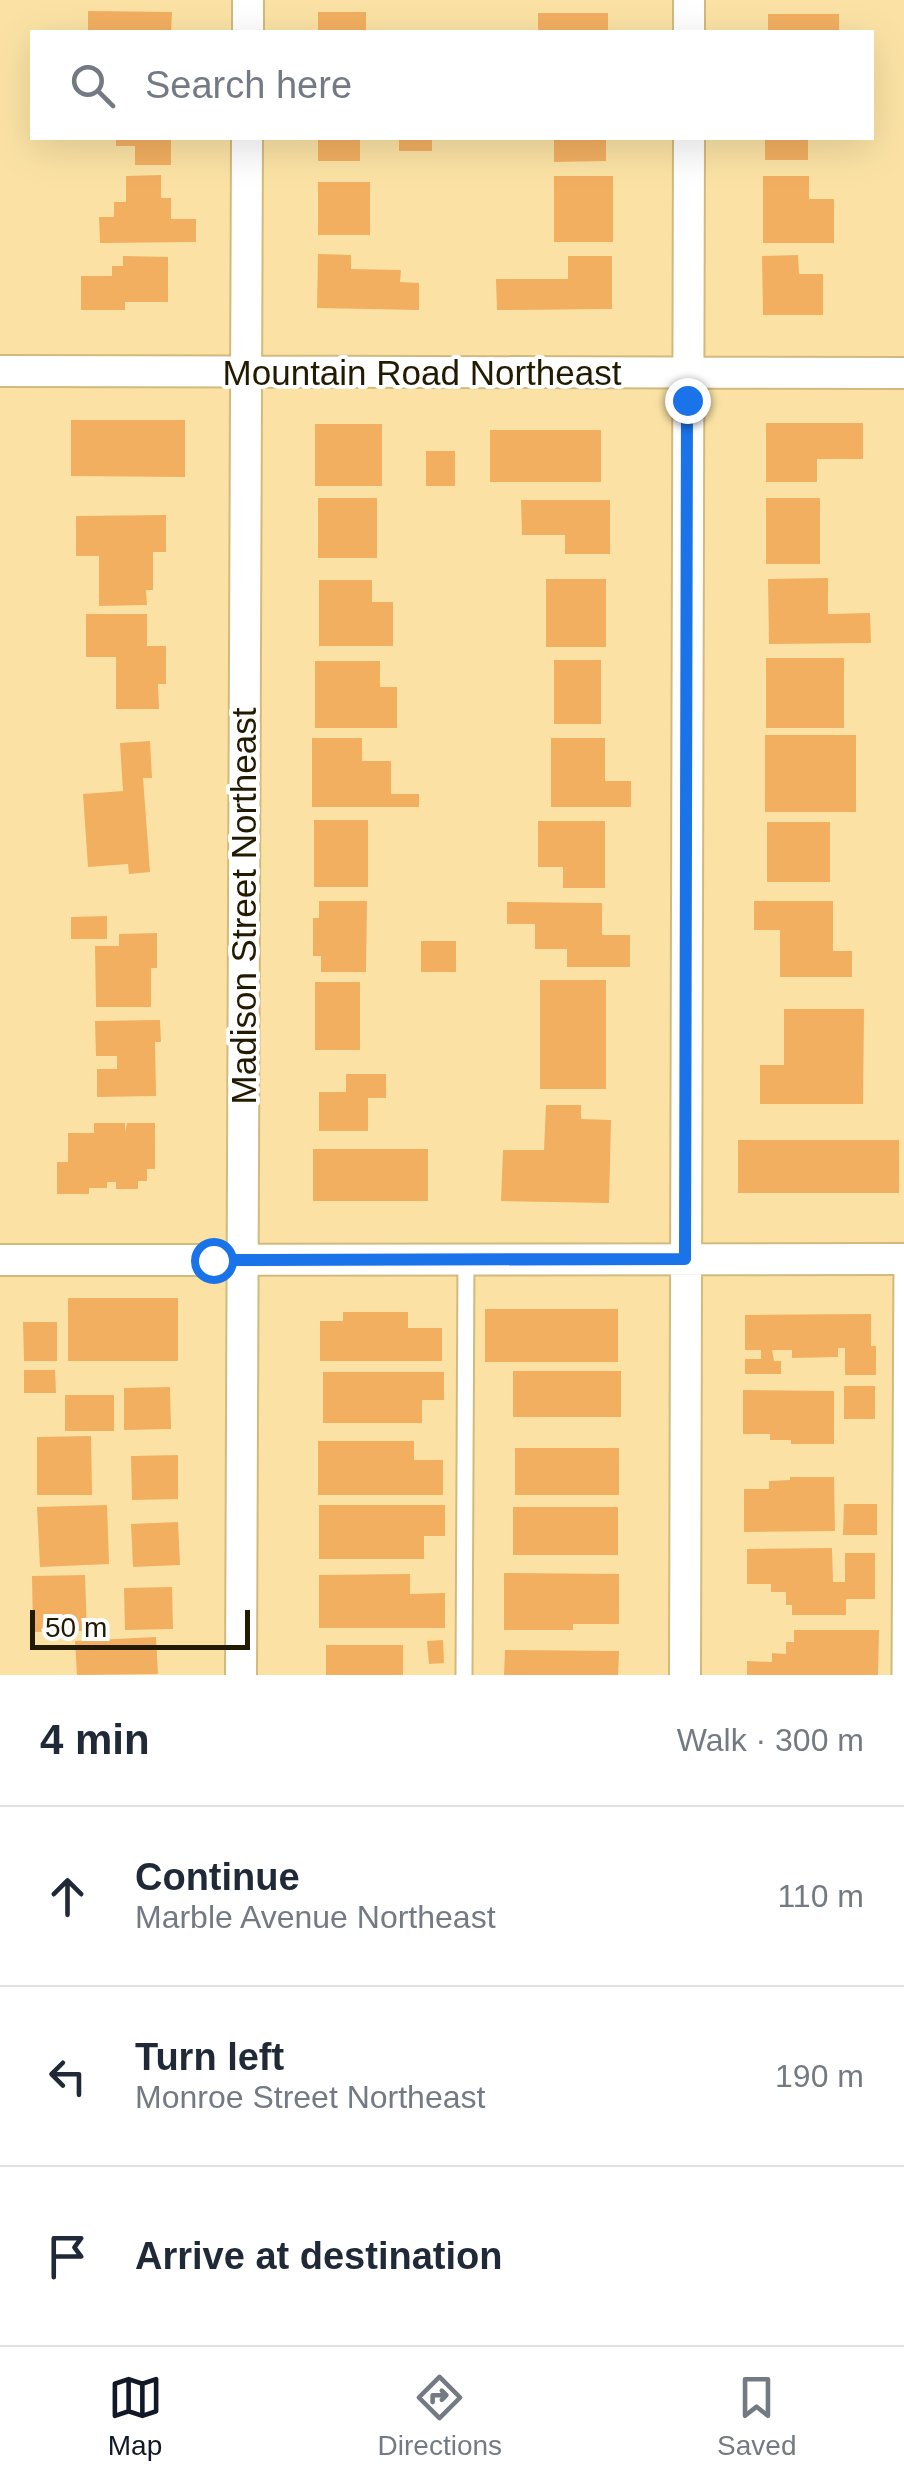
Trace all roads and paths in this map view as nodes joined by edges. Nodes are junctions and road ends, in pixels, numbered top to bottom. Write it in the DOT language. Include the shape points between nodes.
graph roads {
  1 [pos="248,0"];
  2 [pos="690,0"];
  3 [pos="248,30"];
  4 [pos="689,30"];
  5 [pos="248,140"];
  6 [pos="689,140"];
  7 [pos="0,372"];
  8 [pos="245,372"];
  9 [pos="904,372"];
  10 [pos="687,374"];
  11 [pos="466,1259"];
  12 [pos="685,1259"];
  13 [pos="903,1259"];
  14 [pos="0,1260"];
  15 [pos="242,1260"];
  16 [pos="241,1675"];
  17 [pos="464,1675"];
  18 [pos="685,1675"];
  19 [pos="900,1675"];
  1 -- 3 [label="street"];
  2 -- 4 [label="street"];
  5 -- 8 [label="street, Madison Street Northeast"];
  6 -- 10 [label="street"];
  7 -- 8 [label="street, Mountain Road Northeast"];
  8 -- 10 [label="street, Mountain Road Northeast"];
  8 -- 15 [label="street, Madison Street Northeast"];
  9 -- 10 [label="street, Mountain Road Northeast"];
  10 -- 12 [label="street"];
  11 -- 12 [label="street"];
  11 -- 15 [label="street"];
  11 -- 17 [label="lane"];
  12 -- 13 [label="street"];
  12 -- 18 [label="street"];
  13 -- 19 [label="lane"];
  14 -- 15 [label="street"];
  15 -- 16 [label="street, Madison Street Northeast"];
}
